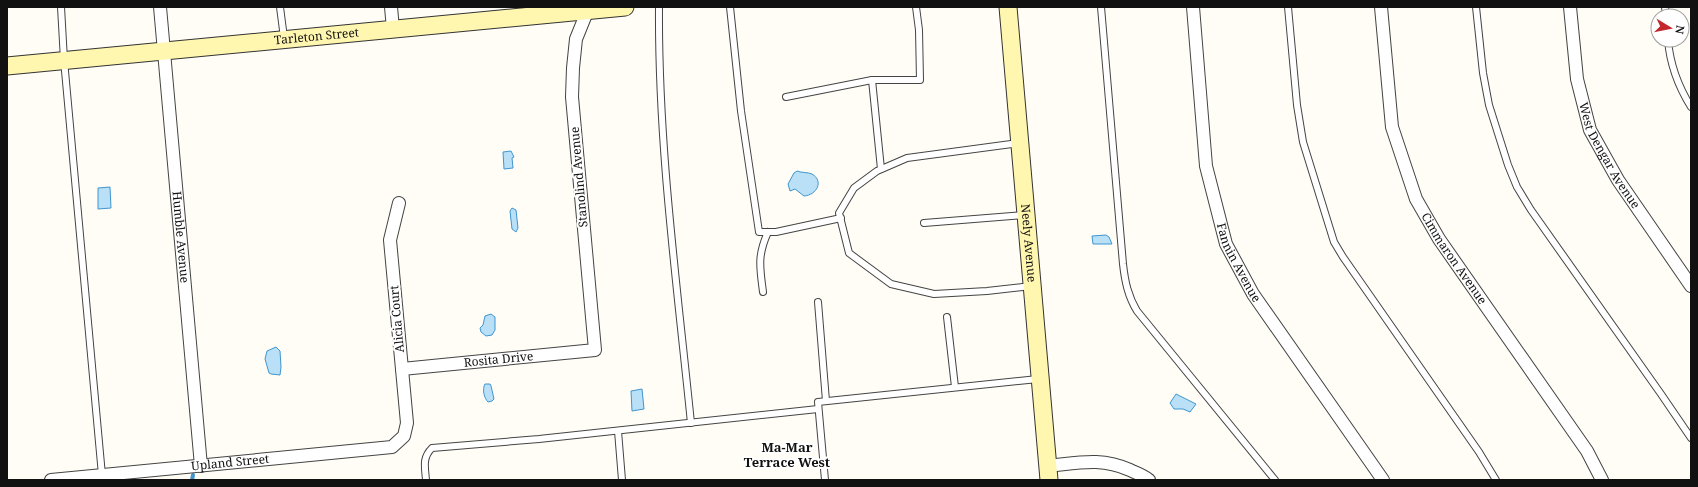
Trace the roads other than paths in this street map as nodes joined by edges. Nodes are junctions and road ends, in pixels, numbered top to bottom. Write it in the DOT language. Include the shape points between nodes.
graph roads {
  1 [pos="61,7"];
  2 [pos="160,7"];
  3 [pos="280,7"];
  4 [pos="391,7"];
  5 [pos="626,7"];
  6 [pos="659,7"];
  7 [pos="730,7"];
  8 [pos="916,7"];
  9 [pos="1008,7"];
  10 [pos="1101,7"];
  11 [pos="1194,7"];
  12 [pos="1288,7"];
  13 [pos="1381,7"];
  14 [pos="1476,7"];
  15 [pos="1570,7"];
  16 [pos="589,9"];
  17 [pos="393,29"];
  18 [pos="284,39"];
  19 [pos="1669,48"];
  20 [pos="164,51"];
  21 [pos="64,60"];
  22 [pos="7,66"];
  23 [pos="872,80"];
  24 [pos="786,97"];
  25 [pos="1691,107"];
  26 [pos="1020,143"];
  27 [pos="882,169"];
  28 [pos="399,203"];
  29 [pos="1026,215"];
  30 [pos="841,218"];
  31 [pos="924,223"];
  32 [pos="768,232"];
  33 [pos="1032,286"];
  34 [pos="1691,286"];
  35 [pos="763,292"];
  36 [pos="818,302"];
  37 [pos="947,317"];
  38 [pos="594,350"];
  39 [pos="402,369"];
  40 [pos="1040,378"];
  41 [pos="954,387"];
  42 [pos="826,401"];
  43 [pos="818,409"];
  44 [pos="691,423"];
  45 [pos="618,431"];
  46 [pos="404,436"];
  47 [pos="1691,438"];
  48 [pos="201,466"];
  49 [pos="1048,473"];
  50 [pos="102,475"];
  51 [pos="52,480"];
  52 [pos="426,480"];
  53 [pos="622,480"];
  54 [pos="826,480"];
  55 [pos="1149,480"];
  56 [pos="1275,480"];
  57 [pos="1384,480"];
  58 [pos="1496,480"];
  59 [pos="1602,480"];
  1 -- 21 [label="lane"];
  2 -- 20 [label="street, Humble Avenue"];
  3 -- 18 [label="lane"];
  4 -- 17 [label="street"];
  5 -- 16 [label="street, Tarleton Street"];
  6 -- 44 [label="lane" via="661,108"];
  7 -- 32 [label="lane" via="741,111 759,232"];
  8 -- 23 [label="lane" via="920,80"];
  9 -- 26 [label="street, Neely Avenue"];
  10 -- 56 [label="lane" via="1123,264 1130,299 1137,311"];
  11 -- 57 [label="street, Fannin Avenue" via="1206,166 1226,244 1253,294"];
  12 -- 58 [label="lane" via="1303,142 1334,242"];
  13 -- 59 [label="street, Cimmaron Avenue" via="1392,127 1416,199 1439,239 1587,451"];
  14 -- 47 [label="lane" via="1483,73 1490,105 1517,187"];
  15 -- 34 [label="street, West Dengar Avenue" via="1577,80 1590,130 1618,180"];
  16 -- 17 [label="street, Tarleton Street"];
  16 -- 38 [label="street, Stanolind Avenue" via="576,39 572,97"];
  17 -- 18 [label="street, Tarleton Street"];
  18 -- 20 [label="street, Tarleton Street"];
  19 -- 25 [label="lane" via="1673,72"];
  20 -- 21 [label="street, Tarleton Street"];
  20 -- 48 [label="street, Humble Avenue"];
  21 -- 22 [label="street, Tarleton Street"];
  21 -- 50 [label="lane"];
  23 -- 24 [label="lane"];
  23 -- 27 [label="lane"];
  26 -- 27 [label="lane" via="907,158"];
  26 -- 29 [label="street, Neely Avenue"];
  27 -- 30 [label="lane" via="854,188 839,213"];
  28 -- 39 [label="street, Alicia Court" via="390,240"];
  29 -- 31 [label="lane"];
  29 -- 33 [label="street, Neely Avenue"];
  30 -- 32 [label="lane"];
  30 -- 33 [label="lane" via="849,253 891,284 934,294"];
  32 -- 35 [label="lane" via="761,246 759,258"];
  33 -- 40 [label="street, Neely Avenue"];
  36 -- 42 [label="lane"];
  37 -- 41 [label="lane"];
  38 -- 39 [label="street, Rosita Drive"];
  39 -- 46 [label="street, Alicia Court" via="407,423"];
  40 -- 41 [label="lane"];
  40 -- 49 [label="street, Neely Avenue"];
  41 -- 42 [label="lane"];
  42 -- 43 [label="lane" via="818,402"];
  43 -- 44 [label="lane"];
  43 -- 54 [label="lane"];
  44 -- 45 [label="lane"];
  45 -- 52 [label="lane" via="432,448 424,460"];
  45 -- 53 [label="lane"];
  46 -- 48 [label="street, Upland Street" via="392,447"];
  48 -- 50 [label="street, Upland Street"];
  49 -- 55 [label="street" via="1094,461 1115,464"];
  50 -- 51 [label="street, Upland Street"];
}
